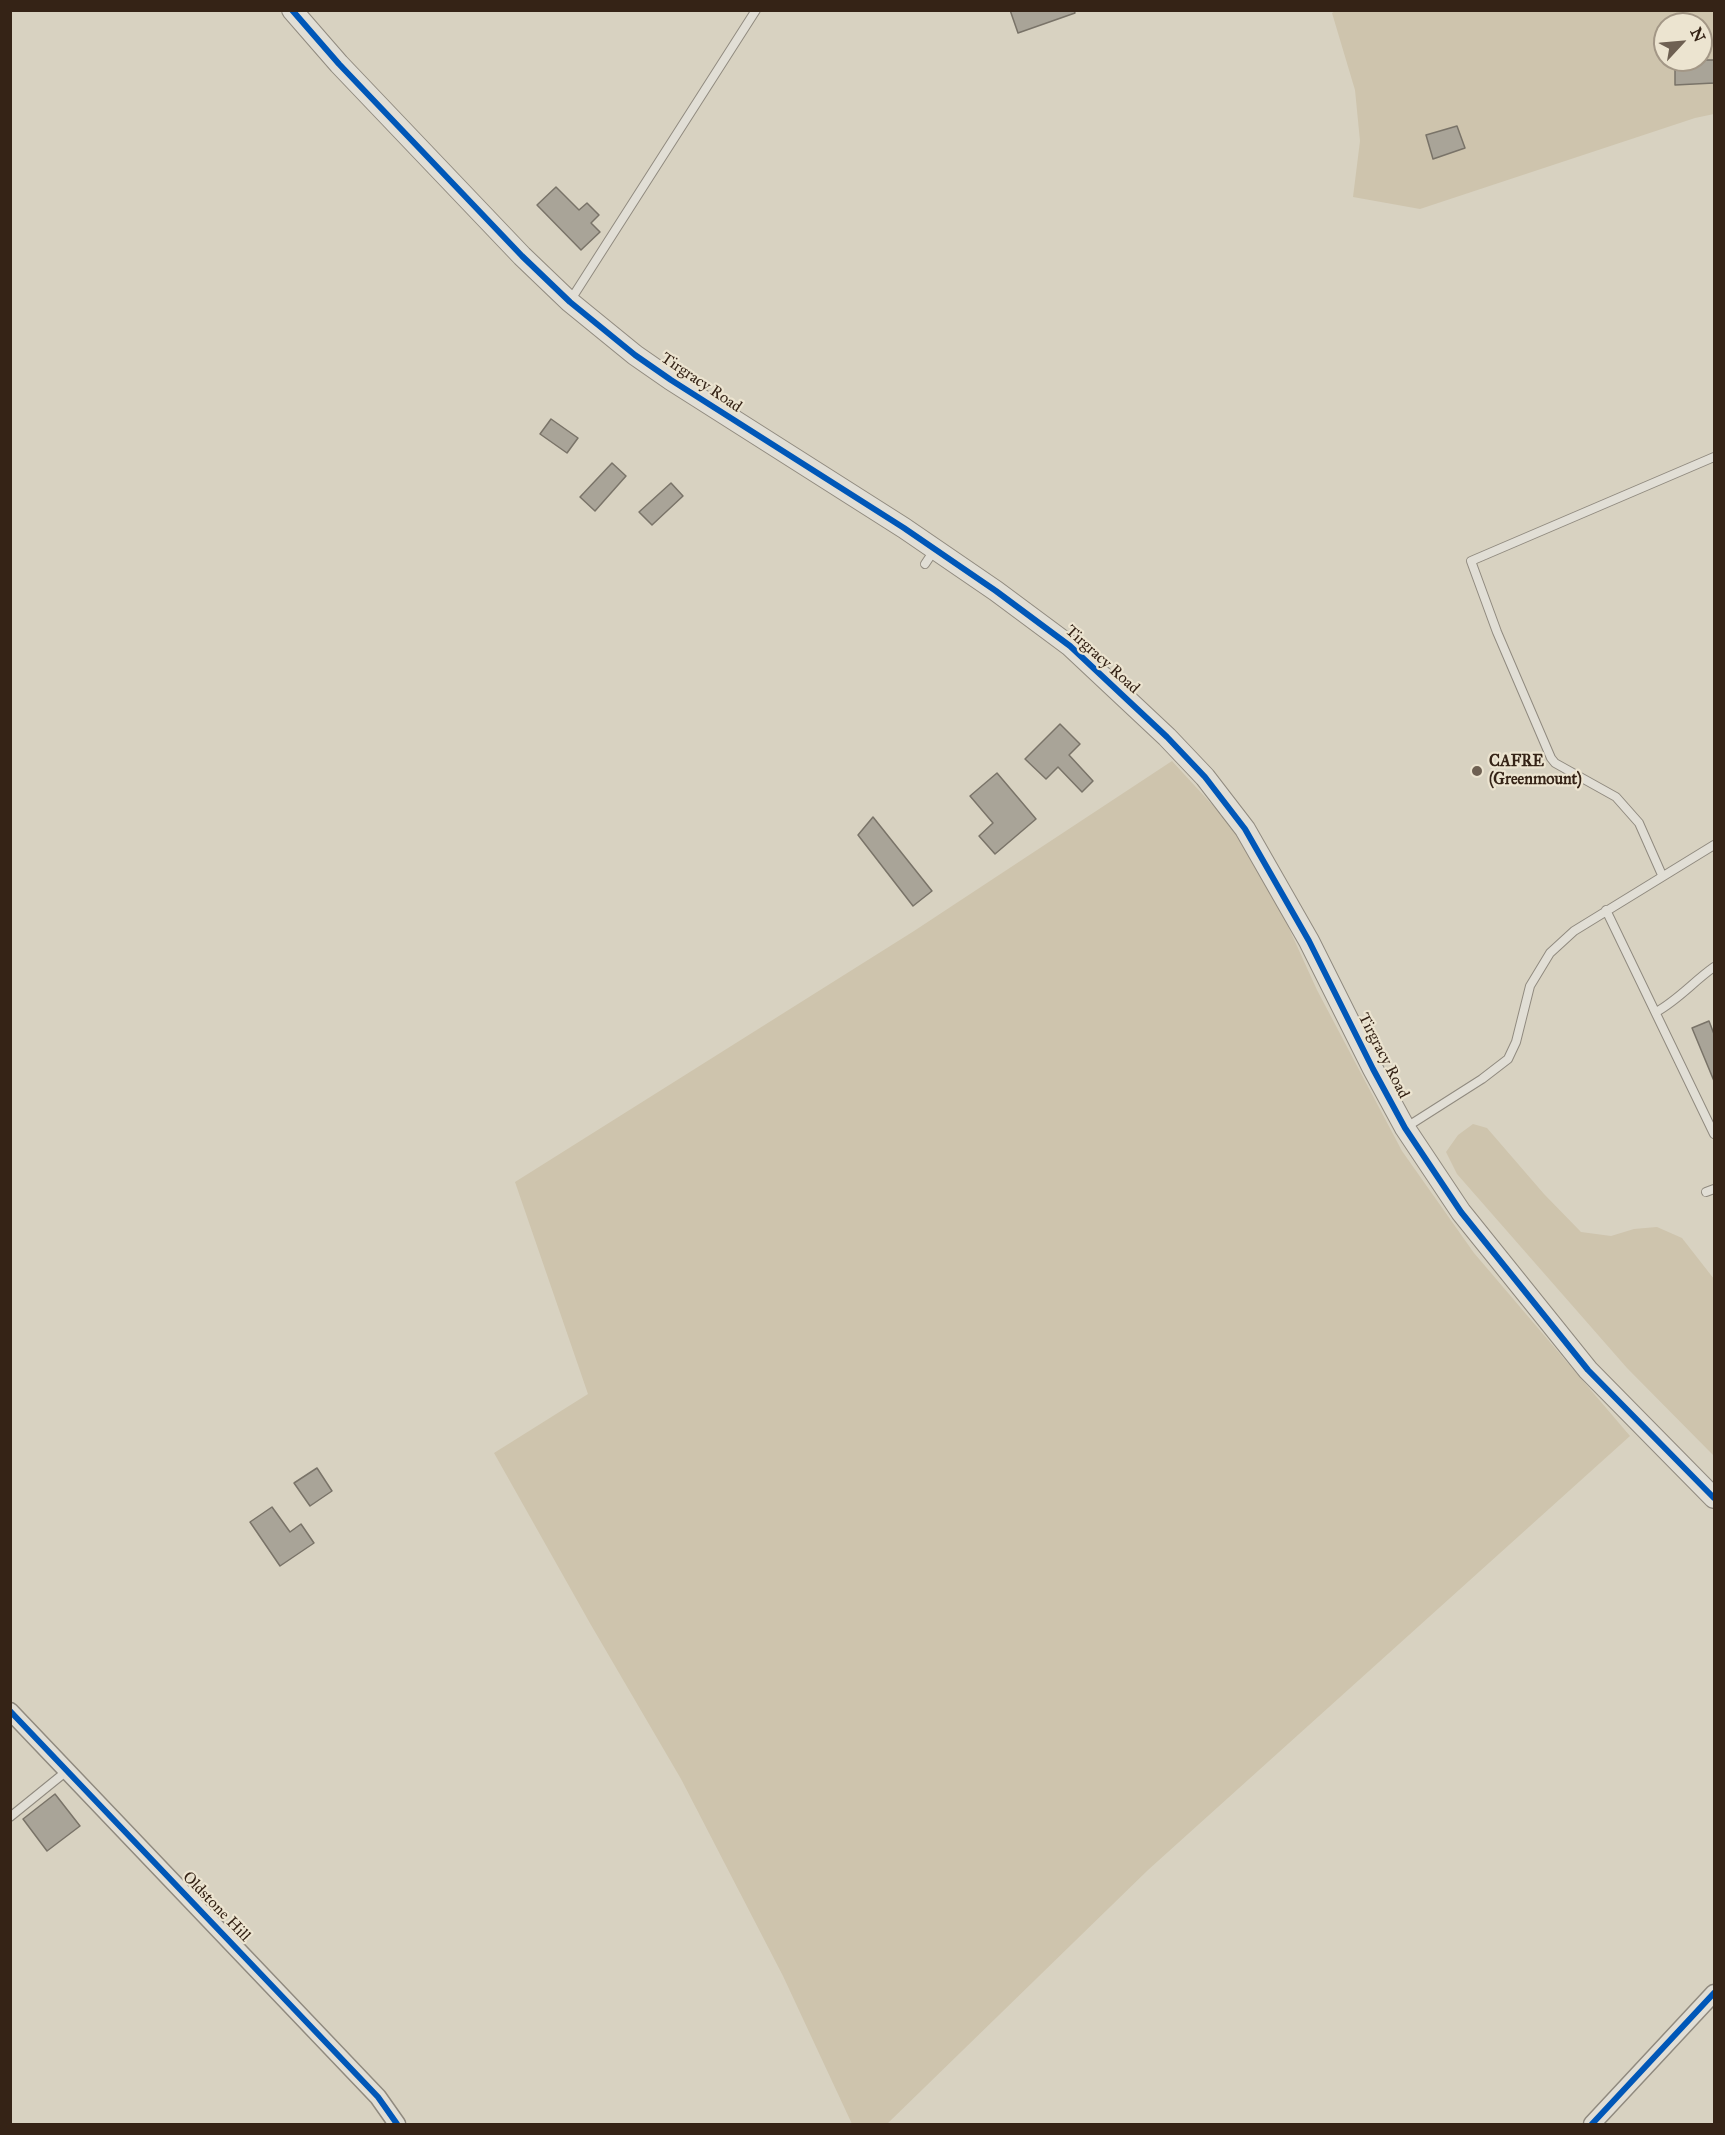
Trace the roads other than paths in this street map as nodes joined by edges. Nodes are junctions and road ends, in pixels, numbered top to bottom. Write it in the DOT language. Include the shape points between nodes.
graph roads {
  1 [pos="292,10"];
  2 [pos="756,10"];
  3 [pos="570,302"];
  4 [pos="1714,457"];
  5 [pos="1714,845"];
  6 [pos="1662,875"];
  7 [pos="1606,910"];
  8 [pos="1714,967"];
  9 [pos="1656,1012"];
  10 [pos="1405,1128"];
  11 [pos="1714,1134"];
  12 [pos="1714,1498"];
  13 [pos="10,1711"];
  14 [pos="68,1770"];
  15 [pos="10,1817"];
  16 [pos="1714,1994"];
  17 [pos="397,2124"];
  18 [pos="1592,2124"];
  1 -- 3 [label="street, Tirgracy Road" via="339,64"];
  2 -- 3 [label="lane"];
  3 -- 10 [label="street, Tirgracy Road" via="671,380 1070,646 1167,736 1245,829 1310,940"];
  4 -- 6 [label="lane" via="1471,561 1551,758 1616,797 1639,823"];
  5 -- 6 [label="lane"];
  6 -- 7 [label="lane"];
  7 -- 9 [label="lane"];
  7 -- 10 [label="lane" via="1574,931 1550,954 1530,986 1508,1059"];
  8 -- 9 [label="lane"];
  9 -- 11 [label="lane"];
  10 -- 12 [label="street, Tirgracy Road" via="1461,1212 1588,1370"];
  13 -- 14 [label="street, Oldstone Hill"];
  14 -- 15 [label="lane"];
  14 -- 17 [label="street, Oldstone Hill" via="378,2097"];
  16 -- 18 [label="street"];
}
